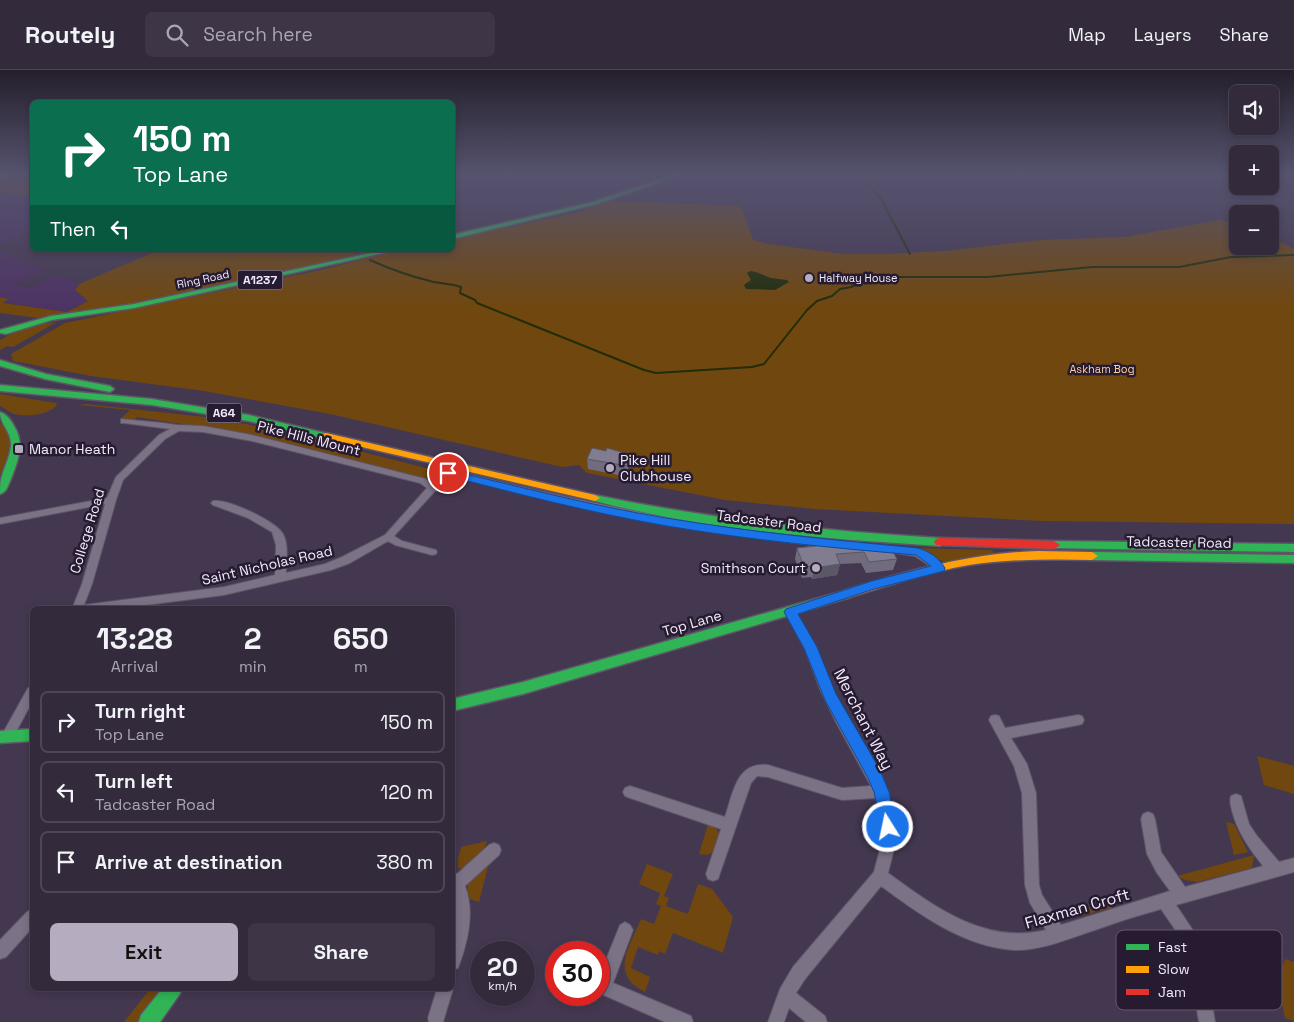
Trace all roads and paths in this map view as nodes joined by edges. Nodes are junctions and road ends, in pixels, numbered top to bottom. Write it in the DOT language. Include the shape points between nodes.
graph roads {
  1 [pos="527,219"];
  2 [pos="455,236"];
  3 [pos="385,252"];
  4 [pos="46,320"];
  5 [pos="2,333"];
  6 [pos="0,364"];
  7 [pos="0,378"];
  8 [pos="0,388"];
  9 [pos="110,389"];
  10 [pos="275,412"];
  11 [pos="0,415"];
  12 [pos="124,421"];
  13 [pos="177,428"];
  14 [pos="385,438"];
  15 [pos="435,469"];
  16 [pos="448,473"];
  17 [pos="436,486"];
  18 [pos="454,489"];
  19 [pos="0,491"];
  20 [pos="111,500"];
  21 [pos="216,503"];
  22 [pos="0,521"];
  23 [pos="1053,533"];
  24 [pos="388,537"];
  25 [pos="1294,548"];
  26 [pos="432,552"];
  27 [pos="1294,559"];
  28 [pos="939,568"];
  29 [pos="280,579"];
  30 [pos="80,606"];
  31 [pos="106,606"];
  32 [pos="790,612"];
  33 [pos="30,695"];
  34 [pos="455,705"];
  35 [pos="994,720"];
  36 [pos="1078,720"];
  37 [pos="1002,734"];
  38 [pos="30,735"];
  39 [pos="4,737"];
  40 [pos="630,792"];
  41 [pos="881,792"];
  42 [pos="1236,800"];
  43 [pos="1148,819"];
  44 [pos="729,825"];
  45 [pos="494,850"];
  46 [pos="1294,865"];
  47 [pos="1276,870"];
  48 [pos="713,874"];
  49 [pos="880,876"];
  50 [pos="455,880"];
  51 [pos="455,884"];
  52 [pos="1182,896"];
  53 [pos="1164,901"];
  54 [pos="30,919"];
  55 [pos="625,930"];
  56 [pos="1184,930"];
  57 [pos="1057,934"];
  58 [pos="0,951"];
  59 [pos="455,951"];
  60 [pos="171,991"];
  61 [pos="444,991"];
  62 [pos="786,996"];
  63 [pos="436,1018"];
  64 [pos="148,1022"];
  65 [pos="685,1022"];
  66 [pos="776,1022"];
  67 [pos="819,1022"];
  1 -- 2 [label="main road"];
  3 -- 4 [label="main road, Ring Road / A1237" via="197,294"];
  4 -- 5 [label="main road, Ring Road / A1237"];
  4 -- 5 [label="main road, Ring Road / A1237" via="4,320 10,325"];
  6 -- 9 [label="main road"];
  7 -- 9 [label="main road, A64"];
  8 -- 25 [label="main road, A64" via="152,402 249,418 615,503 775,528 968,543"];
  9 -- 10 [label="main road, A64"];
  11 -- 19 [label="main road" via="11,424 17,435 17,444"];
  12 -- 13 [label="street, Pike Hills Mount"];
  13 -- 17 [label="street, Pike Hills Mount" via="252,438"];
  13 -- 20 [label="street, College Road" via="162,437 123,473"];
  14 -- 23 [label="main road" via="568,483 740,513 912,530"];
  15 -- 16 [label="street, Tadcaster Road"];
  16 -- 17 [label="street"];
  16 -- 28 [label="street, Tadcaster Road" via="585,506 685,525 784,539 918,552"];
  17 -- 18 [label="street, Pike Hills Mount"];
  17 -- 24 [label="street, Saint Nicholas Road"];
  20 -- 22 [label="street"];
  20 -- 30 [label="street, College Road"];
  21 -- 29 [label="street" via="275,528 280,541"];
  24 -- 26 [label="street"];
  24 -- 29 [label="street, Saint Nicholas Road" via="346,560"];
  27 -- 28 [label="main road, Tadcaster Road" via="1016,556"];
  28 -- 32 [label="main road, Top Lane"];
  29 -- 31 [label="street, Saint Nicholas Road" via="185,597"];
  32 -- 34 [label="main road, Top Lane"];
  32 -- 41 [label="street, Merchant Way" via="810,647 829,696"];
  33 -- 39 [label="street"];
  35 -- 37 [label="street"];
  36 -- 37 [label="street"];
  37 -- 57 [label="street" via="1025,776 1029,793 1035,898"];
  38 -- 39 [label="main road"];
  40 -- 44 [label="street"];
  41 -- 44 [label="street" via="842,794 758,769 745,780"];
  41 -- 49 [label="street, Merchant Way" via="889,838 888,856"];
  42 -- 47 [label="street" via="1243,826"];
  43 -- 52 [label="street" via="1154,854"];
  44 -- 48 [label="street"];
  45 -- 50 [label="street"];
  46 -- 47 [label="street, Flaxman Croft"];
  47 -- 52 [label="street, Flaxman Croft"];
  49 -- 57 [label="street, Flaxman Croft" via="940,917 993,938 1015,942"];
  49 -- 62 [label="street, Merchant Way" via="799,973"];
  51 -- 59 [label="street" via="462,902 462,924"];
  52 -- 53 [label="street, Flaxman Croft"];
  53 -- 56 [label="street"];
  53 -- 57 [label="street, Flaxman Croft"];
  54 -- 58 [label="street"];
  55 -- 65 [label="street" via="603,987"];
  60 -- 64 [label="main road"];
  61 -- 63 [label="street"];
  62 -- 66 [label="street, Merchant Way"];
  62 -- 67 [label="street"];
}
